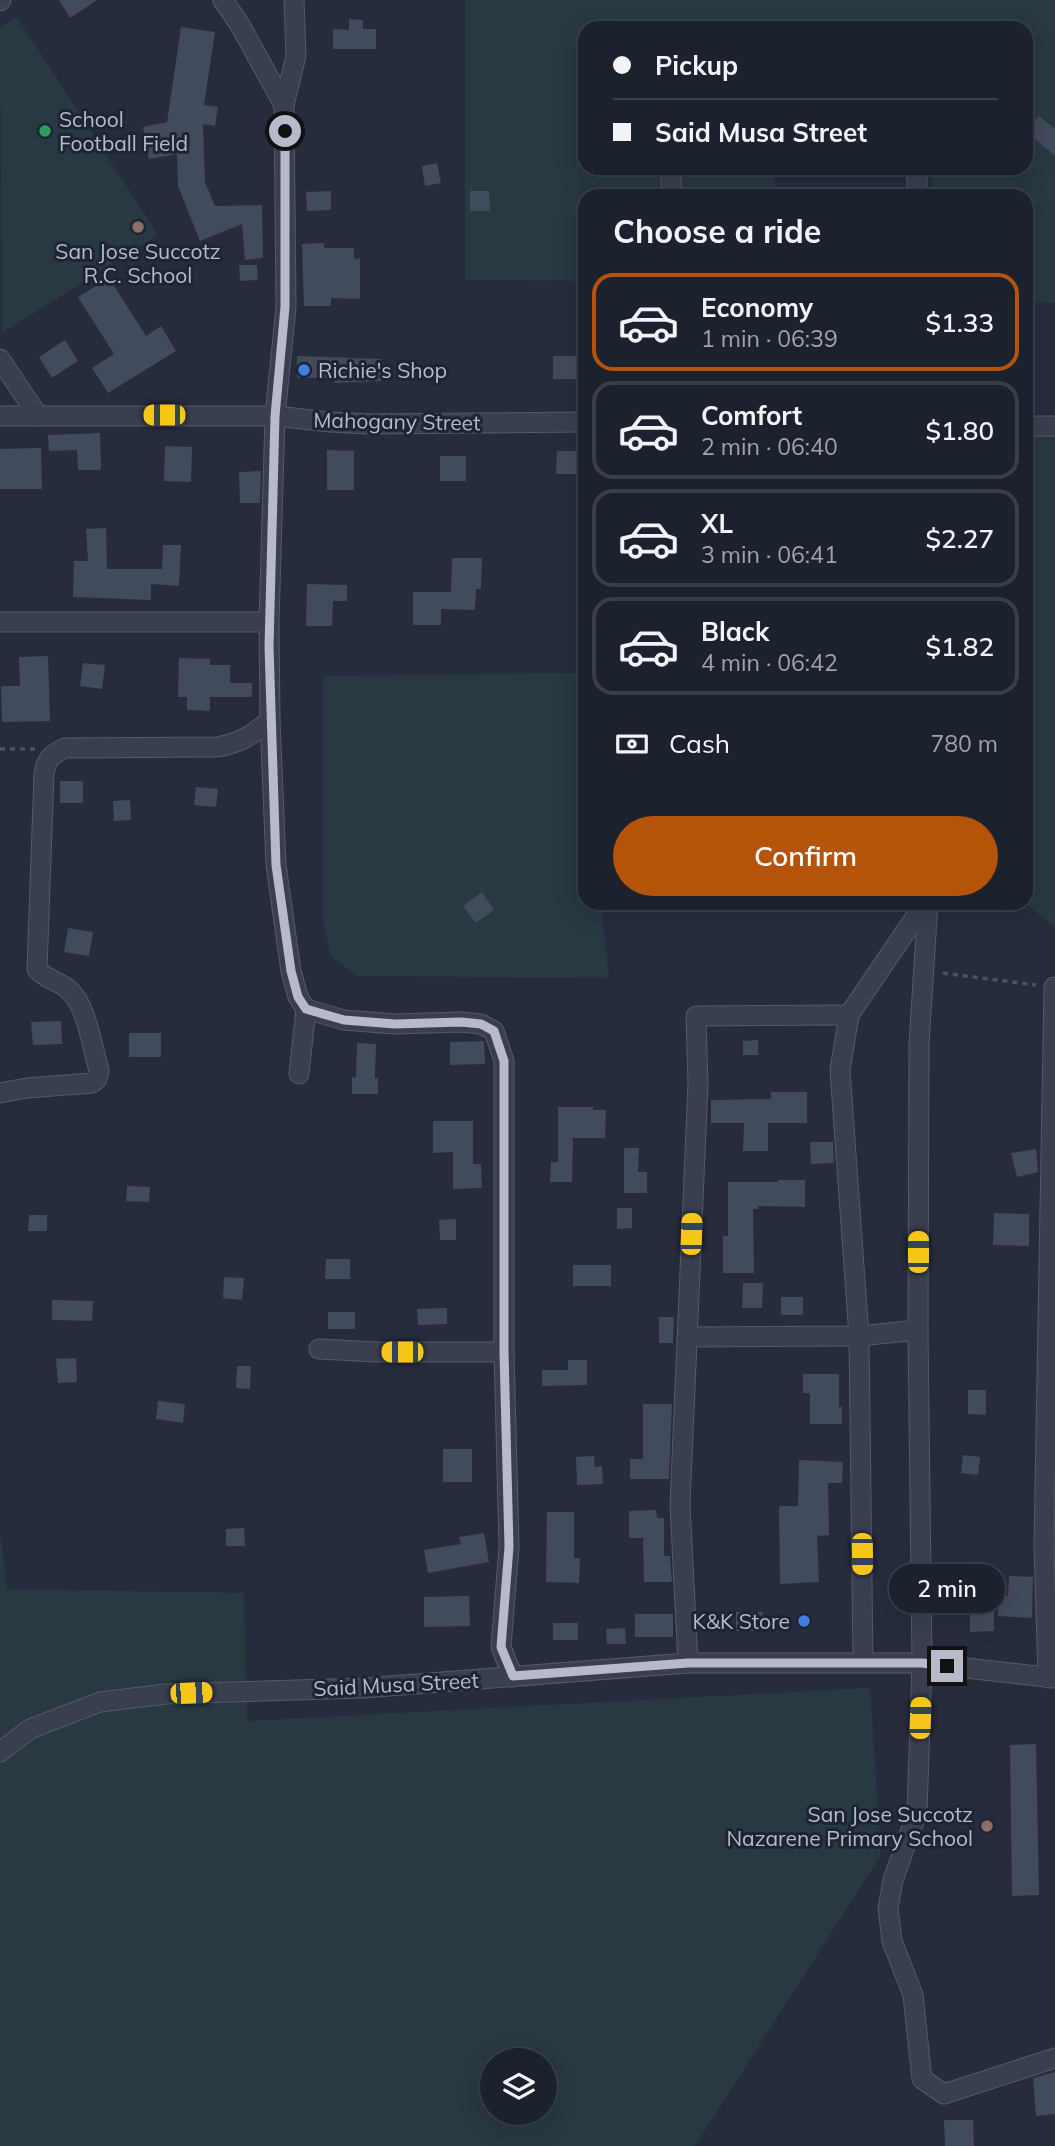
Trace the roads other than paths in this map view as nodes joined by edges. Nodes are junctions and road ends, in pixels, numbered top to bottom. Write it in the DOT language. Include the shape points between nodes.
graph roads {
  1 [pos="223,0"];
  2 [pos="294,0"];
  3 [pos="284,106"];
  4 [pos="0,359"];
  5 [pos="0,416"];
  6 [pos="38,416"];
  7 [pos="275,416"];
  8 [pos="578,422"];
  9 [pos="1033,426"];
  10 [pos="1055,426"];
  11 [pos="0,622"];
  12 [pos="269,622"];
  13 [pos="270,720"];
  14 [pos="922,910"];
  15 [pos="927,910"];
  16 [pos="1054,987"];
  17 [pos="306,1009"];
  18 [pos="849,1015"];
  19 [pos="299,1074"];
  20 [pos="0,1093"];
  21 [pos="1054,1139"];
  22 [pos="918,1330"];
  23 [pos="859,1336"];
  24 [pos="688,1337"];
  25 [pos="1052,1340"];
  26 [pos="319,1349"];
  27 [pos="504,1352"];
  28 [pos="1050,1545"];
  29 [pos="688,1663"];
  30 [pos="863,1663"];
  31 [pos="922,1663"];
  32 [pos="513,1676"];
  33 [pos="1052,1678"];
  34 [pos="0,1752"];
  35 [pos="1055,2058"];
  1 -- 3 [label="street"];
  2 -- 3 [label="street" via="296,56"];
  3 -- 7 [label="street" via="285,307"];
  4 -- 6 [label="street"];
  5 -- 6 [label="street, Mahogany Street"];
  6 -- 7 [label="street, Mahogany Street"];
  7 -- 8 [label="street, Mahogany Street" via="370,424"];
  7 -- 12 [label="street"];
  9 -- 10 [label="street"];
  11 -- 12 [label="street"];
  12 -- 13 [label="street"];
  13 -- 17 [label="street" via="276,865 291,971"];
  13 -- 20 [label="street" via="245,740 217,747 65,748 52,754 44,774 37,969 74,995 99,1070 92,1083"];
  14 -- 18 [label="street"];
  15 -- 22 [label="street" via="919,1044"];
  16 -- 21 [label="street"];
  17 -- 19 [label="street"];
  17 -- 27 [label="street" via="344,1020 461,1022 494,1031 504,1061"];
  18 -- 23 [label="street" via="841,1070"];
  18 -- 24 [label="street" via="696,1016 698,1084"];
  21 -- 25 [label="street"];
  22 -- 23 [label="street"];
  22 -- 31 [label="street"];
  23 -- 24 [label="street"];
  23 -- 30 [label="street"];
  24 -- 29 [label="street" via="680,1505"];
  25 -- 28 [label="street"];
  26 -- 27 [label="street"];
  27 -- 32 [label="street" via="509,1547 501,1647"];
  28 -- 33 [label="street"];
  29 -- 30 [label="street, Said Musa Street"];
  29 -- 32 [label="street, Said Musa Street"];
  30 -- 31 [label="street, Said Musa Street"];
  31 -- 33 [label="street, Said Musa Street"];
  31 -- 35 [label="street" via="917,1813 888,1908 892,1941 913,1995 922,2080 944,2094"];
  32 -- 34 [label="street, Said Musa Street" via="363,1688 166,1694 100,1702 30,1729"];
}
